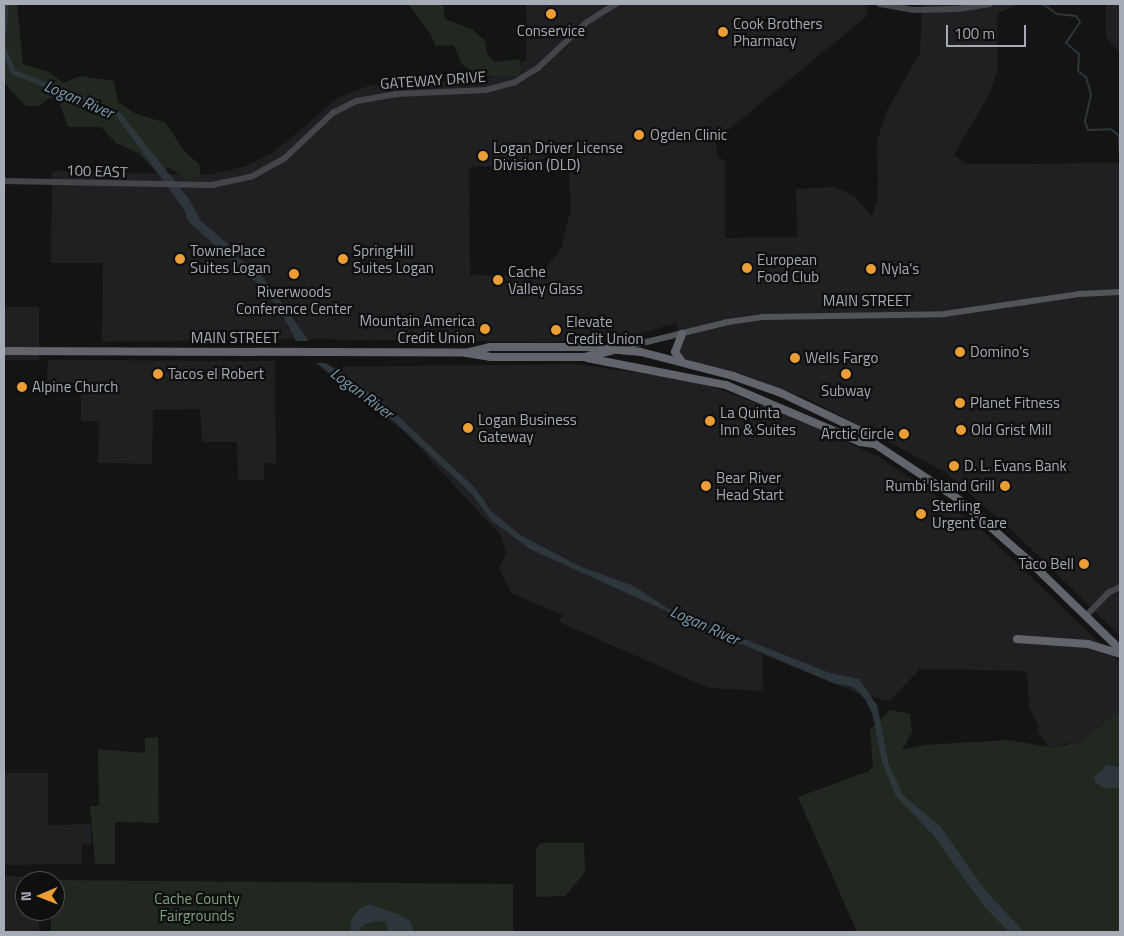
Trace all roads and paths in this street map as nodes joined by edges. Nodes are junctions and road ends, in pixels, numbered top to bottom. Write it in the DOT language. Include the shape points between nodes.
graph roads {
  1 [pos="616,4"];
  2 [pos="880,4"];
  3 [pos="990,4"];
  4 [pos="4,181"];
  5 [pos="190,185"];
  6 [pos="1120,292"];
  7 [pos="682,334"];
  8 [pos="617,349"];
  9 [pos="4,351"];
  10 [pos="466,352"];
  11 [pos="585,357"];
  12 [pos="682,362"];
  13 [pos="875,444"];
  14 [pos="1120,587"];
  15 [pos="1086,616"];
  16 [pos="1017,639"];
  17 [pos="1120,649"];
  18 [pos="1120,654"];
  1 -- 5 [label="main road, GATEWAY DRIVE" via="587,22 544,63 515,82 486,90 396,94 357,101 333,113 272,167 230,182"];
  2 -- 3 [label="main road" via="915,10"];
  4 -- 5 [label="main road, 100 EAST"];
  6 -- 7 [label="main road, MAIN STREET" via="1079,294 944,314 763,318 728,322"];
  7 -- 8 [label="main road, MAIN STREET"];
  7 -- 12 [label="highway" via="675,352"];
  8 -- 10 [label="highway, MAIN STREET" via="490,347"];
  8 -- 11 [label="highway, MAIN STREET"];
  8 -- 12 [label="highway"];
  9 -- 10 [label="highway, MAIN STREET"];
  10 -- 11 [label="highway, MAIN STREET" via="490,357"];
  11 -- 13 [label="highway" via="726,385 860,442"];
  12 -- 13 [label="highway" via="781,393 862,432"];
  13 -- 15 [label="highway" via="961,501 1016,548"];
  14 -- 15 [label="main road" via="1108,593"];
  15 -- 17 [label="highway"];
  16 -- 18 [label="highway" via="1088,644"];
}
